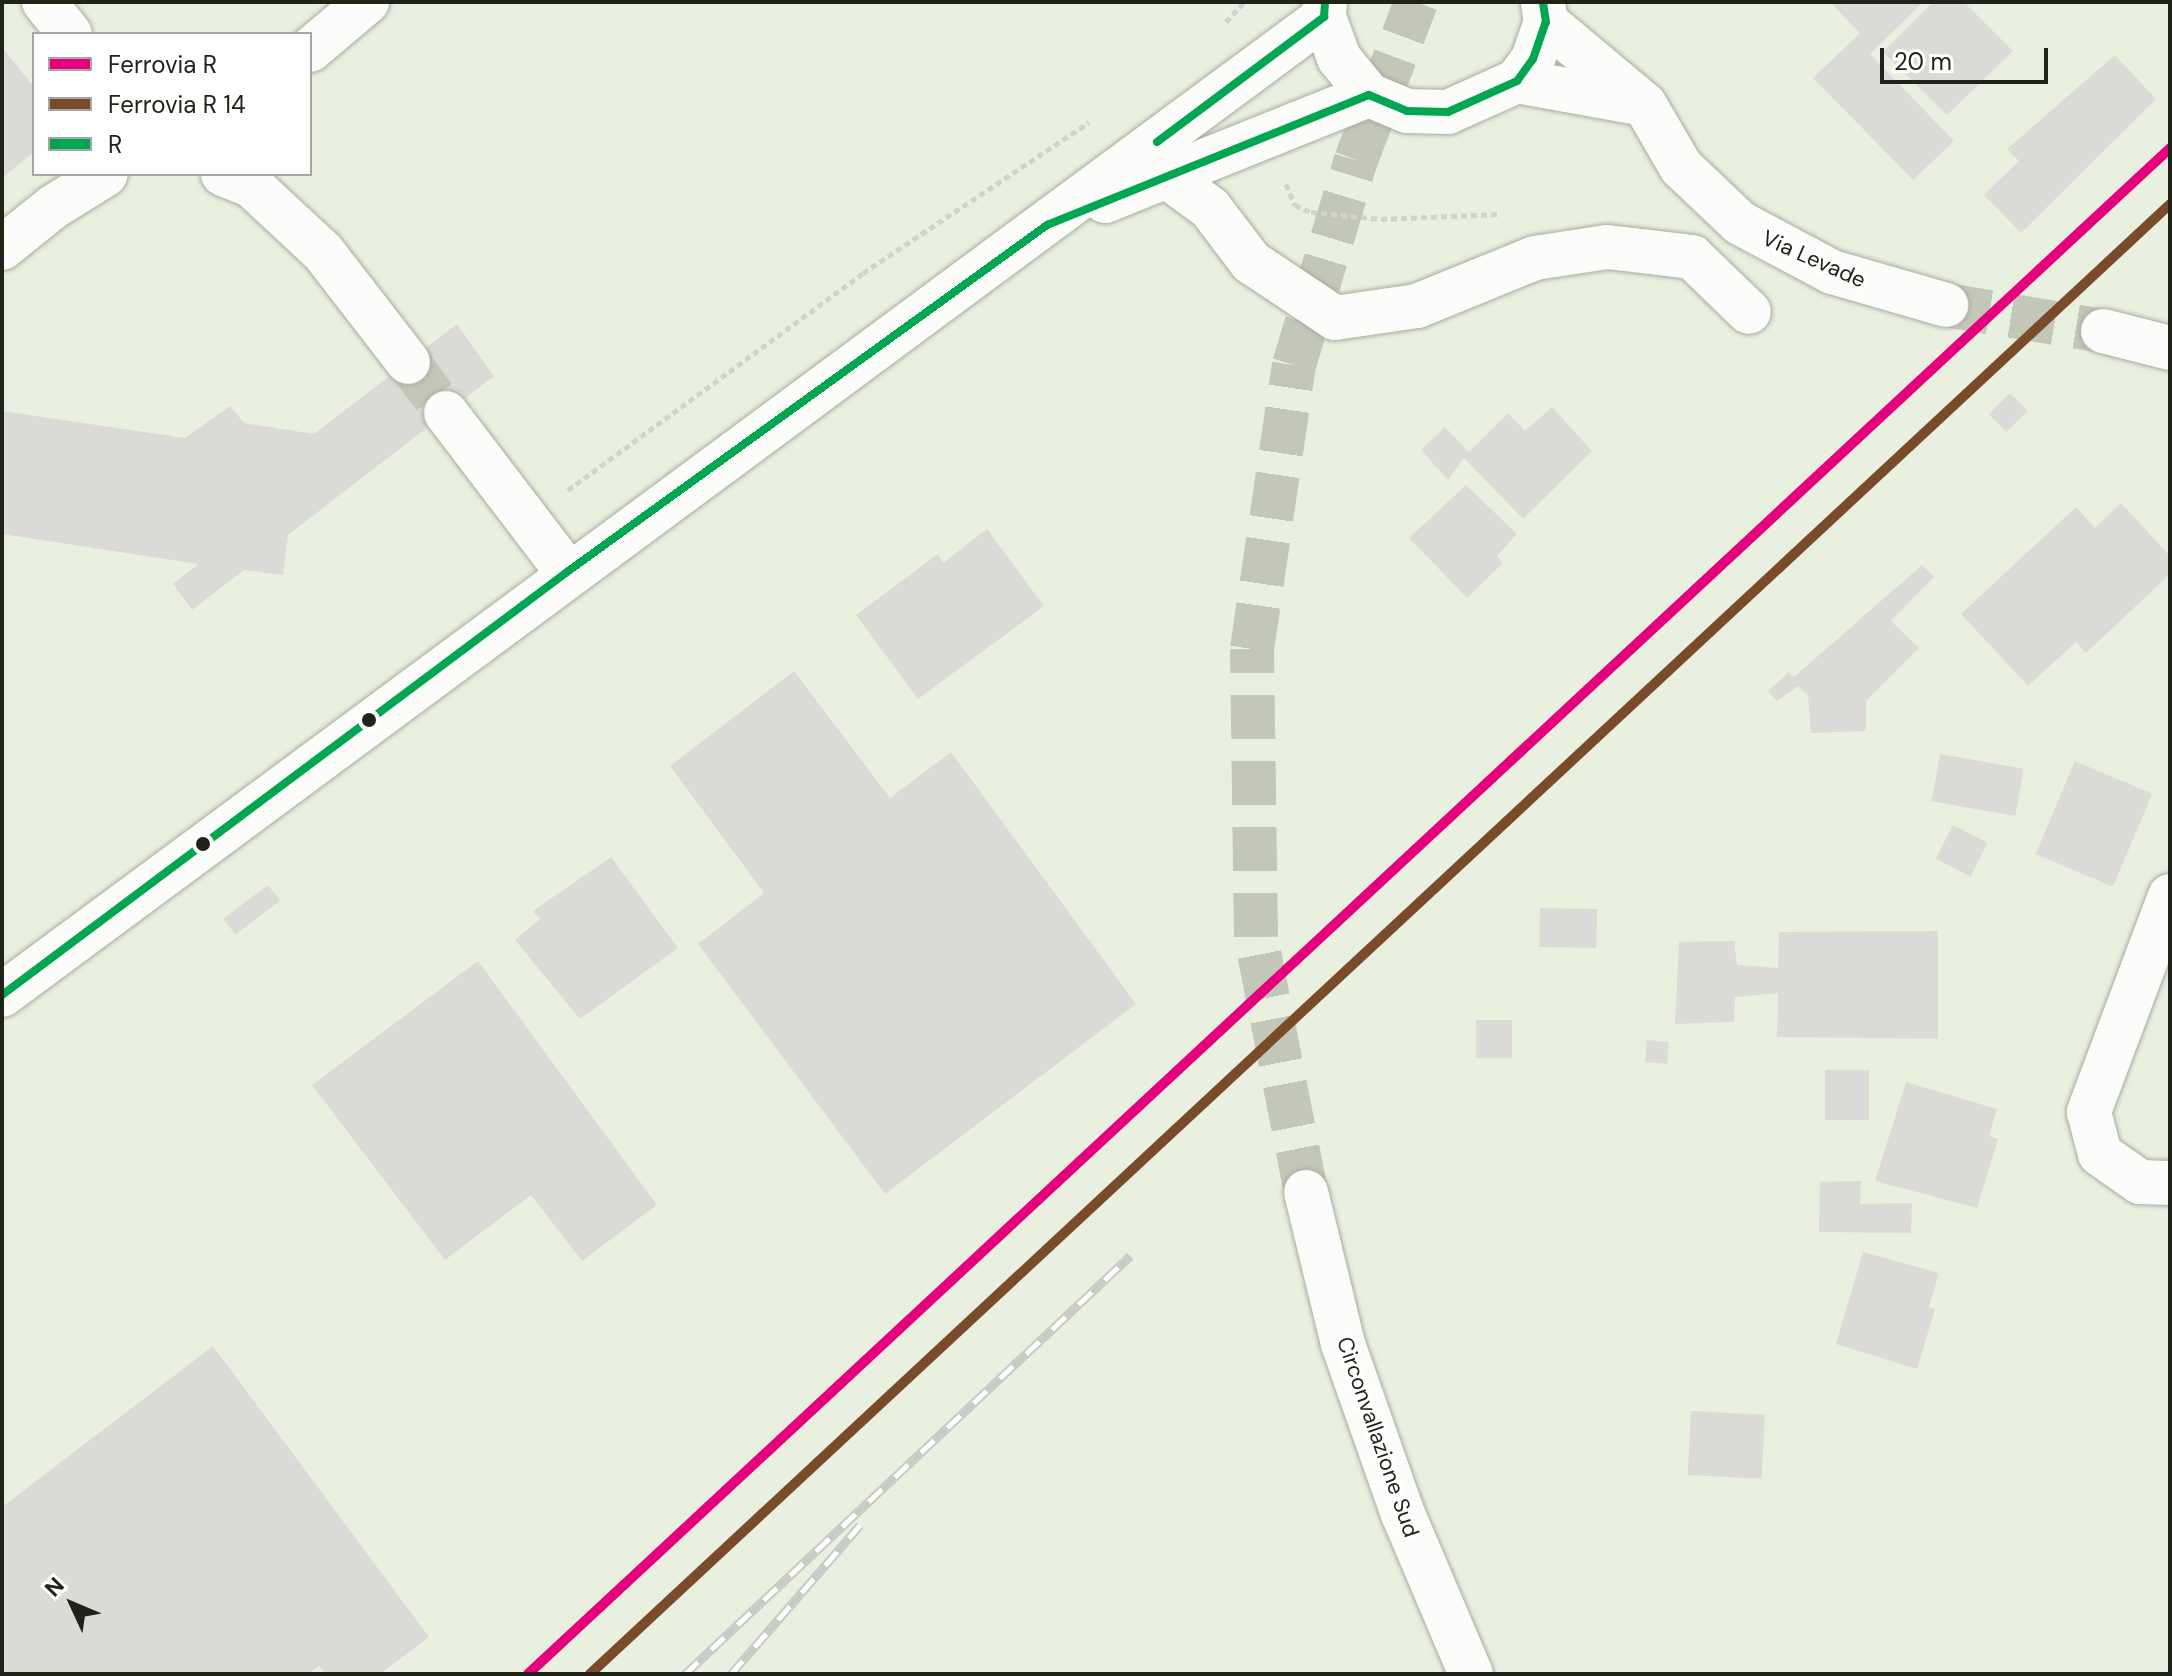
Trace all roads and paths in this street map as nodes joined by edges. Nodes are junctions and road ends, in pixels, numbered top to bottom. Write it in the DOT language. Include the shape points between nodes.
graph roads {
  1 [pos="44,2"];
  2 [pos="367,2"];
  3 [pos="1244,2"];
  4 [pos="1325,10"];
  5 [pos="1545,12"];
  6 [pos="1223,24"];
  7 [pos="68,32"];
  8 [pos="312,48"];
  9 [pos="1517,81"];
  10 [pos="1369,95"];
  11 [pos="1645,105"];
  12 [pos="1098,116"];
  13 [pos="103,176"];
  14 [pos="228,176"];
  15 [pos="1166,176"];
  16 [pos="1047,225"];
  17 [pos="2,248"];
  18 [pos="1946,305"];
  19 [pos="1749,312"];
  20 [pos="2103,331"];
  21 [pos="2170,348"];
  22 [pos="408,362"];
  23 [pos="446,413"];
  24 [pos="527,520"];
  25 [pos="567,572"];
  26 [pos="2170,896"];
  27 [pos="2,995"];
  28 [pos="2170,1183"];
  29 [pos="1306,1192"];
  30 [pos="1471,1674"];
  1 -- 7 [label="main road"];
  2 -- 8 [label="main road"];
  3 -- 6 [label="path"];
  4 -- 10 [label="main road" via="1339,58"];
  4 -- 16 [label="main road"];
  5 -- 9 [label="main road" via="1533,59"];
  5 -- 11 [label="main road, Via Levade"];
  9 -- 10 [label="main road" via="1448,112 1407,111"];
  9 -- 11 [label="main road"];
  10 -- 15 [label="main road"];
  11 -- 18 [label="main road, Via Levade" via="1681,167 1750,230 1832,272"];
  12 -- 24 [label="path" via="863,273"];
  13 -- 17 [label="main road"];
  14 -- 22 [label="main road" via="252,186 323,252"];
  15 -- 16 [label="main road"];
  15 -- 19 [label="main road" via="1210,208 1251,262 1335,318 1417,306 1535,258 1607,247 1692,257"];
  16 -- 25 [label="main road"];
  20 -- 21 [label="main road"];
  23 -- 24 [label="main road"];
  24 -- 25 [label="main road"];
  25 -- 27 [label="main road"];
  26 -- 28 [label="main road" via="2089,1112 2100,1154 2140,1182"];
  29 -- 30 [label="main road, Circonvallazione Sud" via="1348,1358 1403,1514"];
}
